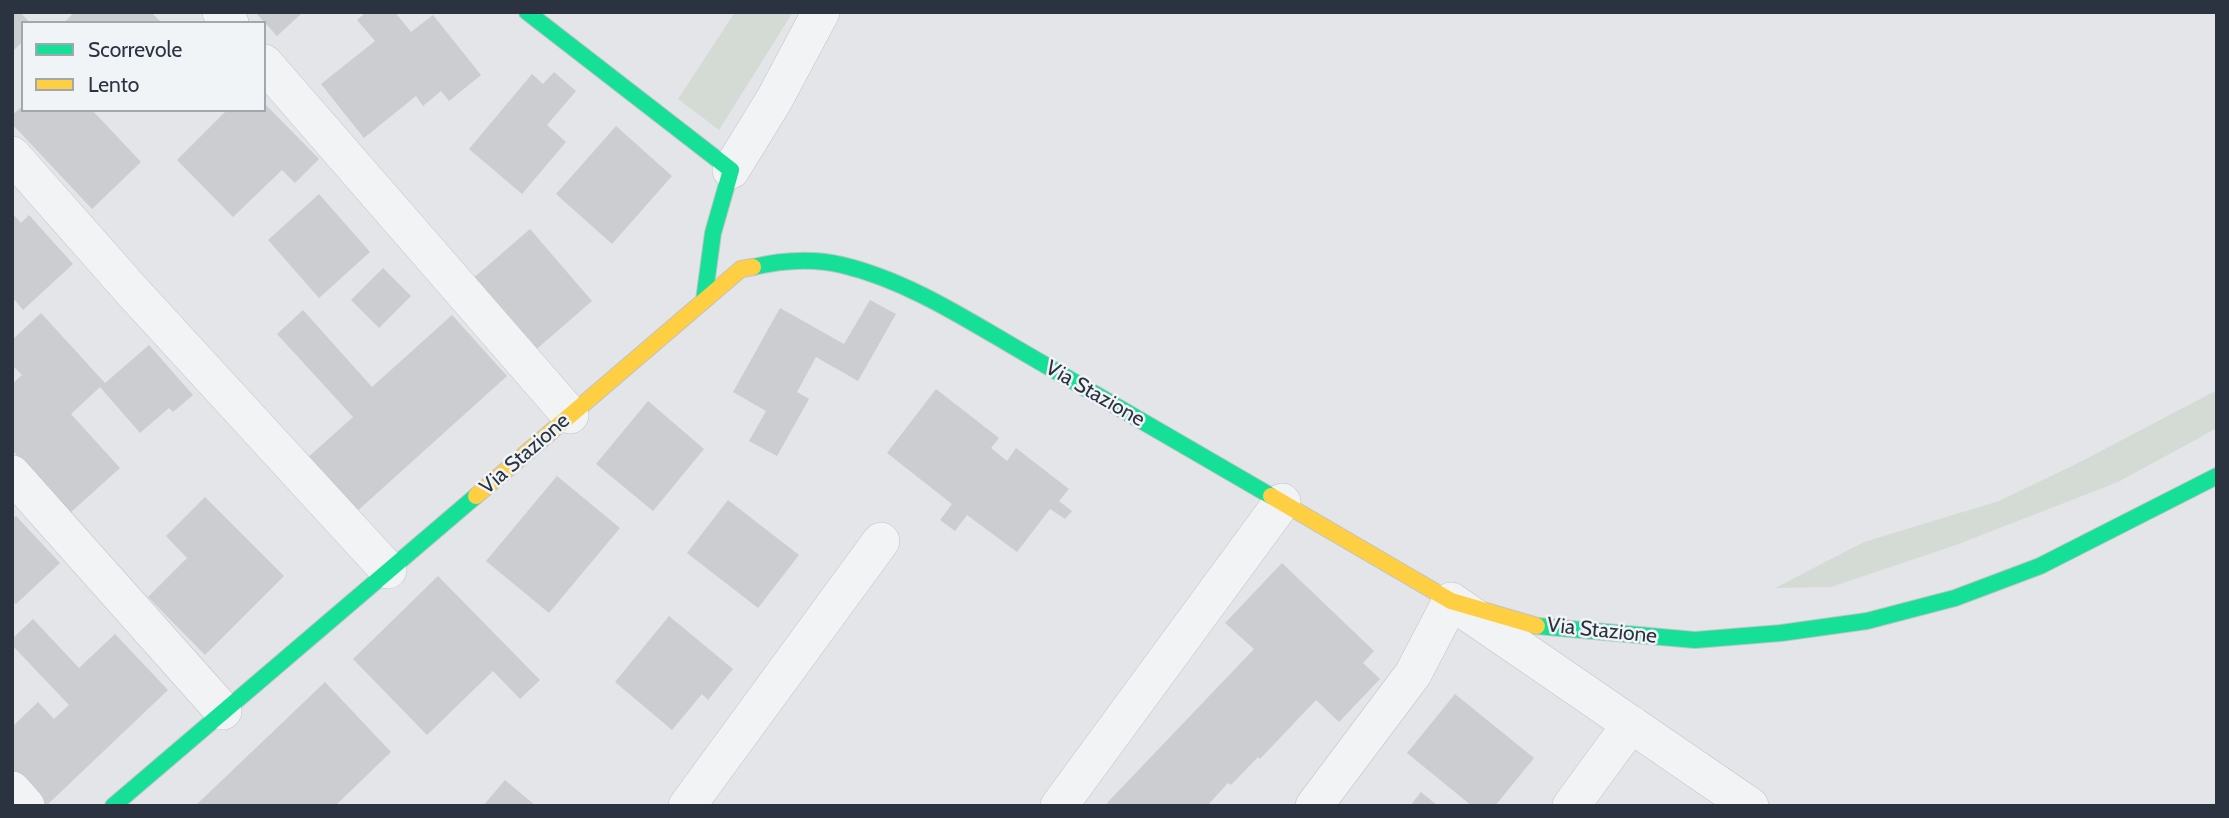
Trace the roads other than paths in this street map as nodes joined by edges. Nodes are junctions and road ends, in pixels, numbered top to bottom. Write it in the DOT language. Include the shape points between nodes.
graph roads {
  1 [pos="527,12"];
  2 [pos="821,12"];
  3 [pos="266,65"];
  4 [pos="12,155"];
  5 [pos="731,170"];
  6 [pos="704,300"];
  7 [pos="570,415"];
  8 [pos="12,474"];
  9 [pos="2217,476"];
  10 [pos="1282,502"];
  11 [pos="881,541"];
  12 [pos="388,570"];
  13 [pos="1451,601"];
  14 [pos="223,711"];
  15 [pos="1631,724"];
  16 [pos="12,790"];
  17 [pos="26,806"];
  18 [pos="113,806"];
  19 [pos="687,806"];
  20 [pos="1059,806"];
  21 [pos="1314,806"];
  22 [pos="1571,806"];
  23 [pos="1750,806"];
  1 -- 5 [label="street"];
  2 -- 5 [label="street"];
  3 -- 7 [label="street"];
  4 -- 12 [label="street"];
  5 -- 6 [label="street" via="713,233"];
  6 -- 7 [label="street, Via Stazione"];
  6 -- 10 [label="street, Via Stazione" via="741,269 794,260 846,265 903,285 964,318"];
  7 -- 12 [label="street, Via Stazione"];
  8 -- 14 [label="street"];
  9 -- 13 [label="street, Via Stazione" via="2040,566 1955,598 1867,621 1695,640 1532,625"];
  10 -- 13 [label="street, Via Stazione"];
  10 -- 20 [label="street"];
  11 -- 19 [label="street"];
  12 -- 14 [label="street, Via Stazione"];
  13 -- 15 [label="street"];
  13 -- 21 [label="street" via="1413,674"];
  14 -- 18 [label="street, Via Stazione"];
  15 -- 22 [label="street"];
  15 -- 23 [label="street"];
  16 -- 17 [label="street"];
}
